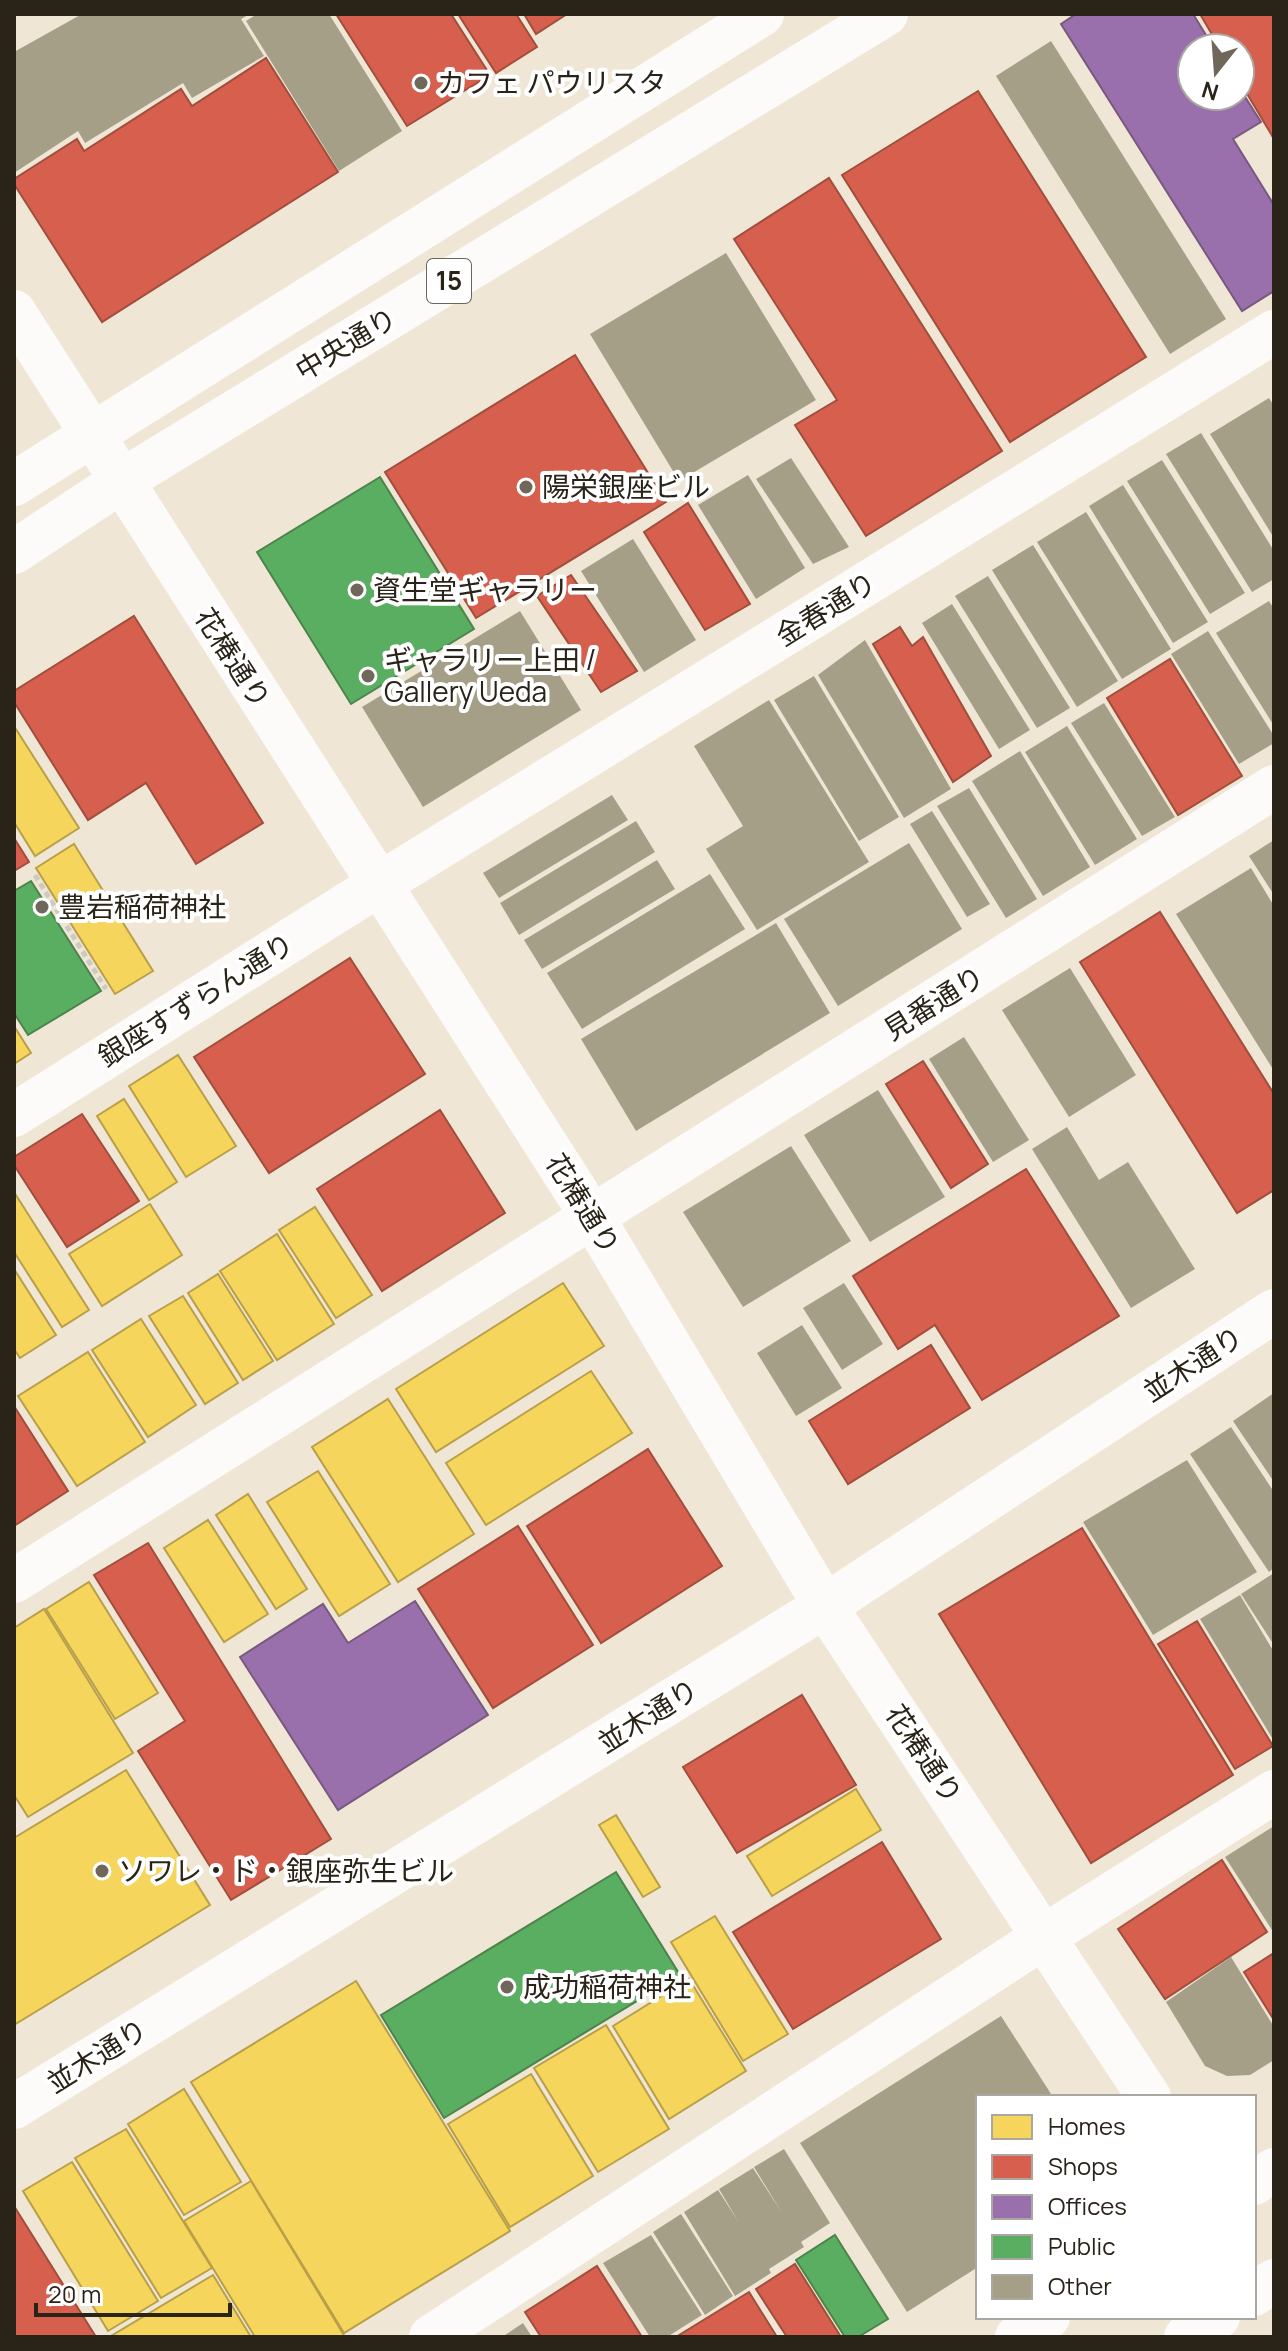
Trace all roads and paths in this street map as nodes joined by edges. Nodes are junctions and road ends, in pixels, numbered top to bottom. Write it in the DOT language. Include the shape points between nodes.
graph roads {
  1 [pos="762,14"];
  2 [pos="886,14"];
  3 [pos="14,312"];
  4 [pos="1274,332"];
  5 [pos="93,433"];
  6 [pos="120,482"];
  7 [pos="14,484"];
  8 [pos="14,552"];
  9 [pos="1274,787"];
  10 [pos="35,875"];
  11 [pos="378,885"];
  12 [pos="136,1038"];
  13 [pos="14,1115"];
  14 [pos="593,1218"];
  15 [pos="1274,1311"];
  16 [pos="14,1581"];
  17 [pos="825,1606"];
  18 [pos="1274,1792"];
  19 [pos="1045,1936"];
  20 [pos="1148,2095"];
  21 [pos="14,2107"];
  22 [pos="1274,2170"];
  23 [pos="1256,2182"];
  24 [pos="1045,2319"];
  25 [pos="1215,2319"];
  26 [pos="431,2337"];
  27 [pos="1017,2337"];
  28 [pos="1186,2337"];
  1 -- 5 [label="main road, 中央通り / 15"];
  2 -- 6 [label="main road, 中央通り / 15"];
  3 -- 5 [label="main road, 花椿通り"];
  4 -- 11 [label="main road, 金春通り"];
  5 -- 6 [label="main road, 花椿通り"];
  5 -- 7 [label="main road, 中央通り / 15"];
  6 -- 8 [label="main road, 中央通り / 15"];
  6 -- 11 [label="main road, 花椿通り"];
  9 -- 14 [label="main road, 見番通り"];
  10 -- 12 [label="path"];
  11 -- 12 [label="main road, 銀座すずらん通り"];
  11 -- 14 [label="main road, 花椿通り"];
  12 -- 13 [label="main road, 銀座すずらん通り"];
  14 -- 16 [label="main road, 見番通り"];
  14 -- 17 [label="main road, 花椿通り"];
  15 -- 17 [label="main road, 並木通り"];
  17 -- 19 [label="main road, 花椿通り"];
  17 -- 21 [label="main road, 並木通り"];
  18 -- 19 [label="main road"];
  19 -- 20 [label="main road, 花椿通り"];
  19 -- 26 [label="main road"];
  22 -- 23 [label="main road"];
  24 -- 27 [label="main road"];
  25 -- 28 [label="main road"];
}
